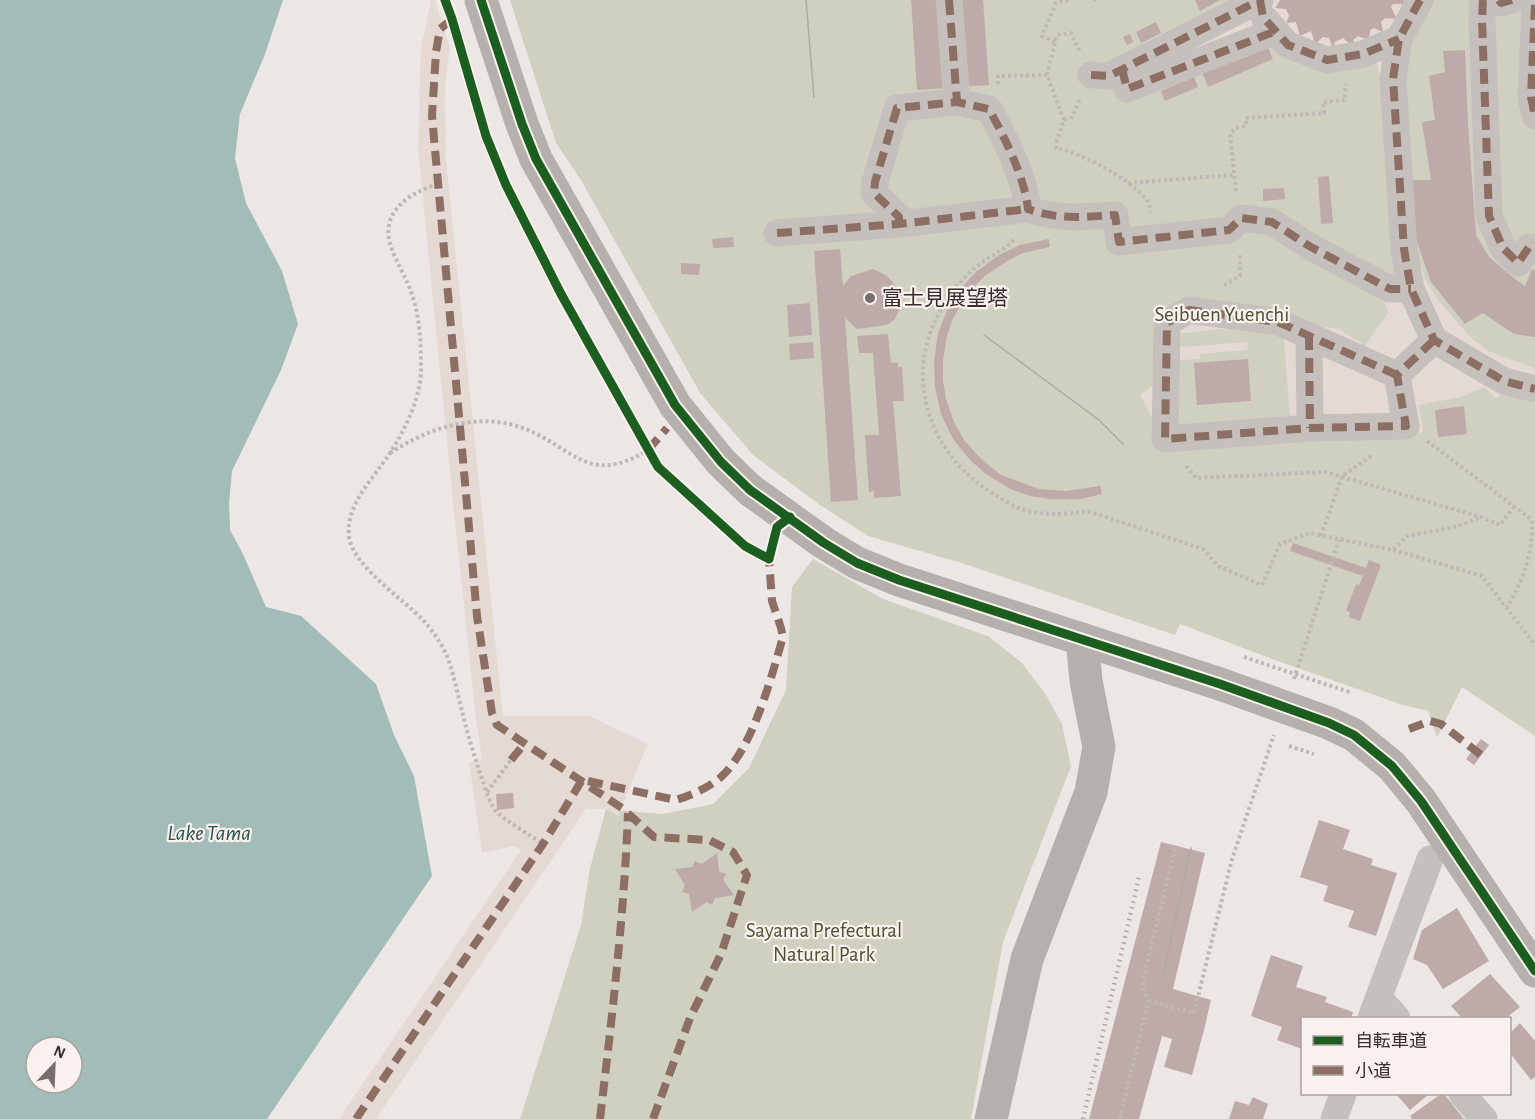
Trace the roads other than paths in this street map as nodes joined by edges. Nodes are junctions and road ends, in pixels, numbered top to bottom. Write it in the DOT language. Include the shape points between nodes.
graph roads {
  1 [pos="481,0"];
  2 [pos="949,0"];
  3 [pos="1260,0"];
  4 [pos="1420,0"];
  5 [pos="1483,0"];
  6 [pos="1499,0"];
  7 [pos="1512,0"];
  8 [pos="1535,4"];
  9 [pos="1276,31"];
  10 [pos="1399,39"];
  11 [pos="1122,69"];
  12 [pos="1091,75"];
  13 [pos="956,97"];
  14 [pos="1535,116"];
  15 [pos="1035,212"];
  16 [pos="899,224"];
  17 [pos="777,232"];
  18 [pos="1535,251"];
  19 [pos="1411,289"];
  20 [pos="1309,335"];
  21 [pos="1434,340"];
  22 [pos="1397,375"];
  23 [pos="1535,389"];
  24 [pos="1310,428"];
  25 [pos="1082,639"];
  26 [pos="1430,858"];
  27 [pos="1535,971"];
  28 [pos="1375,1008"];
  29 [pos="1395,1017"];
  30 [pos="1343,1095"];
  31 [pos="1463,1095"];
  32 [pos="991,1119"];
  33 [pos="1334,1119"];
  34 [pos="1484,1119"];
  1 -- 25 [label="street" via="536,159 675,405 722,462 750,490 857,563"];
  2 -- 13 [label="street"];
  3 -- 9 [label="street" via="1263,17"];
  3 -- 11 [label="street"];
  4 -- 10 [label="street"];
  5 -- 18 [label="street" via="1490,216 1503,248 1518,263 1529,247"];
  6 -- 7 [label="street"];
  8 -- 14 [label="street" via="1531,97"];
  9 -- 10 [label="street" via="1288,45 1327,60 1363,54"];
  9 -- 11 [label="street" via="1126,89"];
  10 -- 19 [label="street" via="1393,79 1404,249"];
  11 -- 12 [label="street" via="1109,76"];
  13 -- 15 [label="street" via="989,109 1004,135"];
  13 -- 16 [label="street" via="897,108 874,193 899,216"];
  15 -- 16 [label="street"];
  15 -- 19 [label="street" via="1064,218 1115,215 1119,242 1272,222 1389,289"];
  16 -- 17 [label="street"];
  19 -- 21 [label="street"];
  20 -- 22 [label="street"];
  20 -- 24 [label="street"];
  20 -- 24 [label="street" via="1278,322 1189,310 1167,323 1165,439"];
  21 -- 22 [label="street"];
  21 -- 23 [label="street" via="1504,381"];
  22 -- 24 [label="street" via="1406,426"];
  25 -- 27 [label="street" via="1220,684 1354,735 1392,766 1421,801"];
  25 -- 32 [label="street" via="1099,747 1096,767 1091,792 1027,959"];
  26 -- 28 [label="street"];
  28 -- 29 [label="street"];
  30 -- 33 [label="street"];
  31 -- 34 [label="street"];
}
